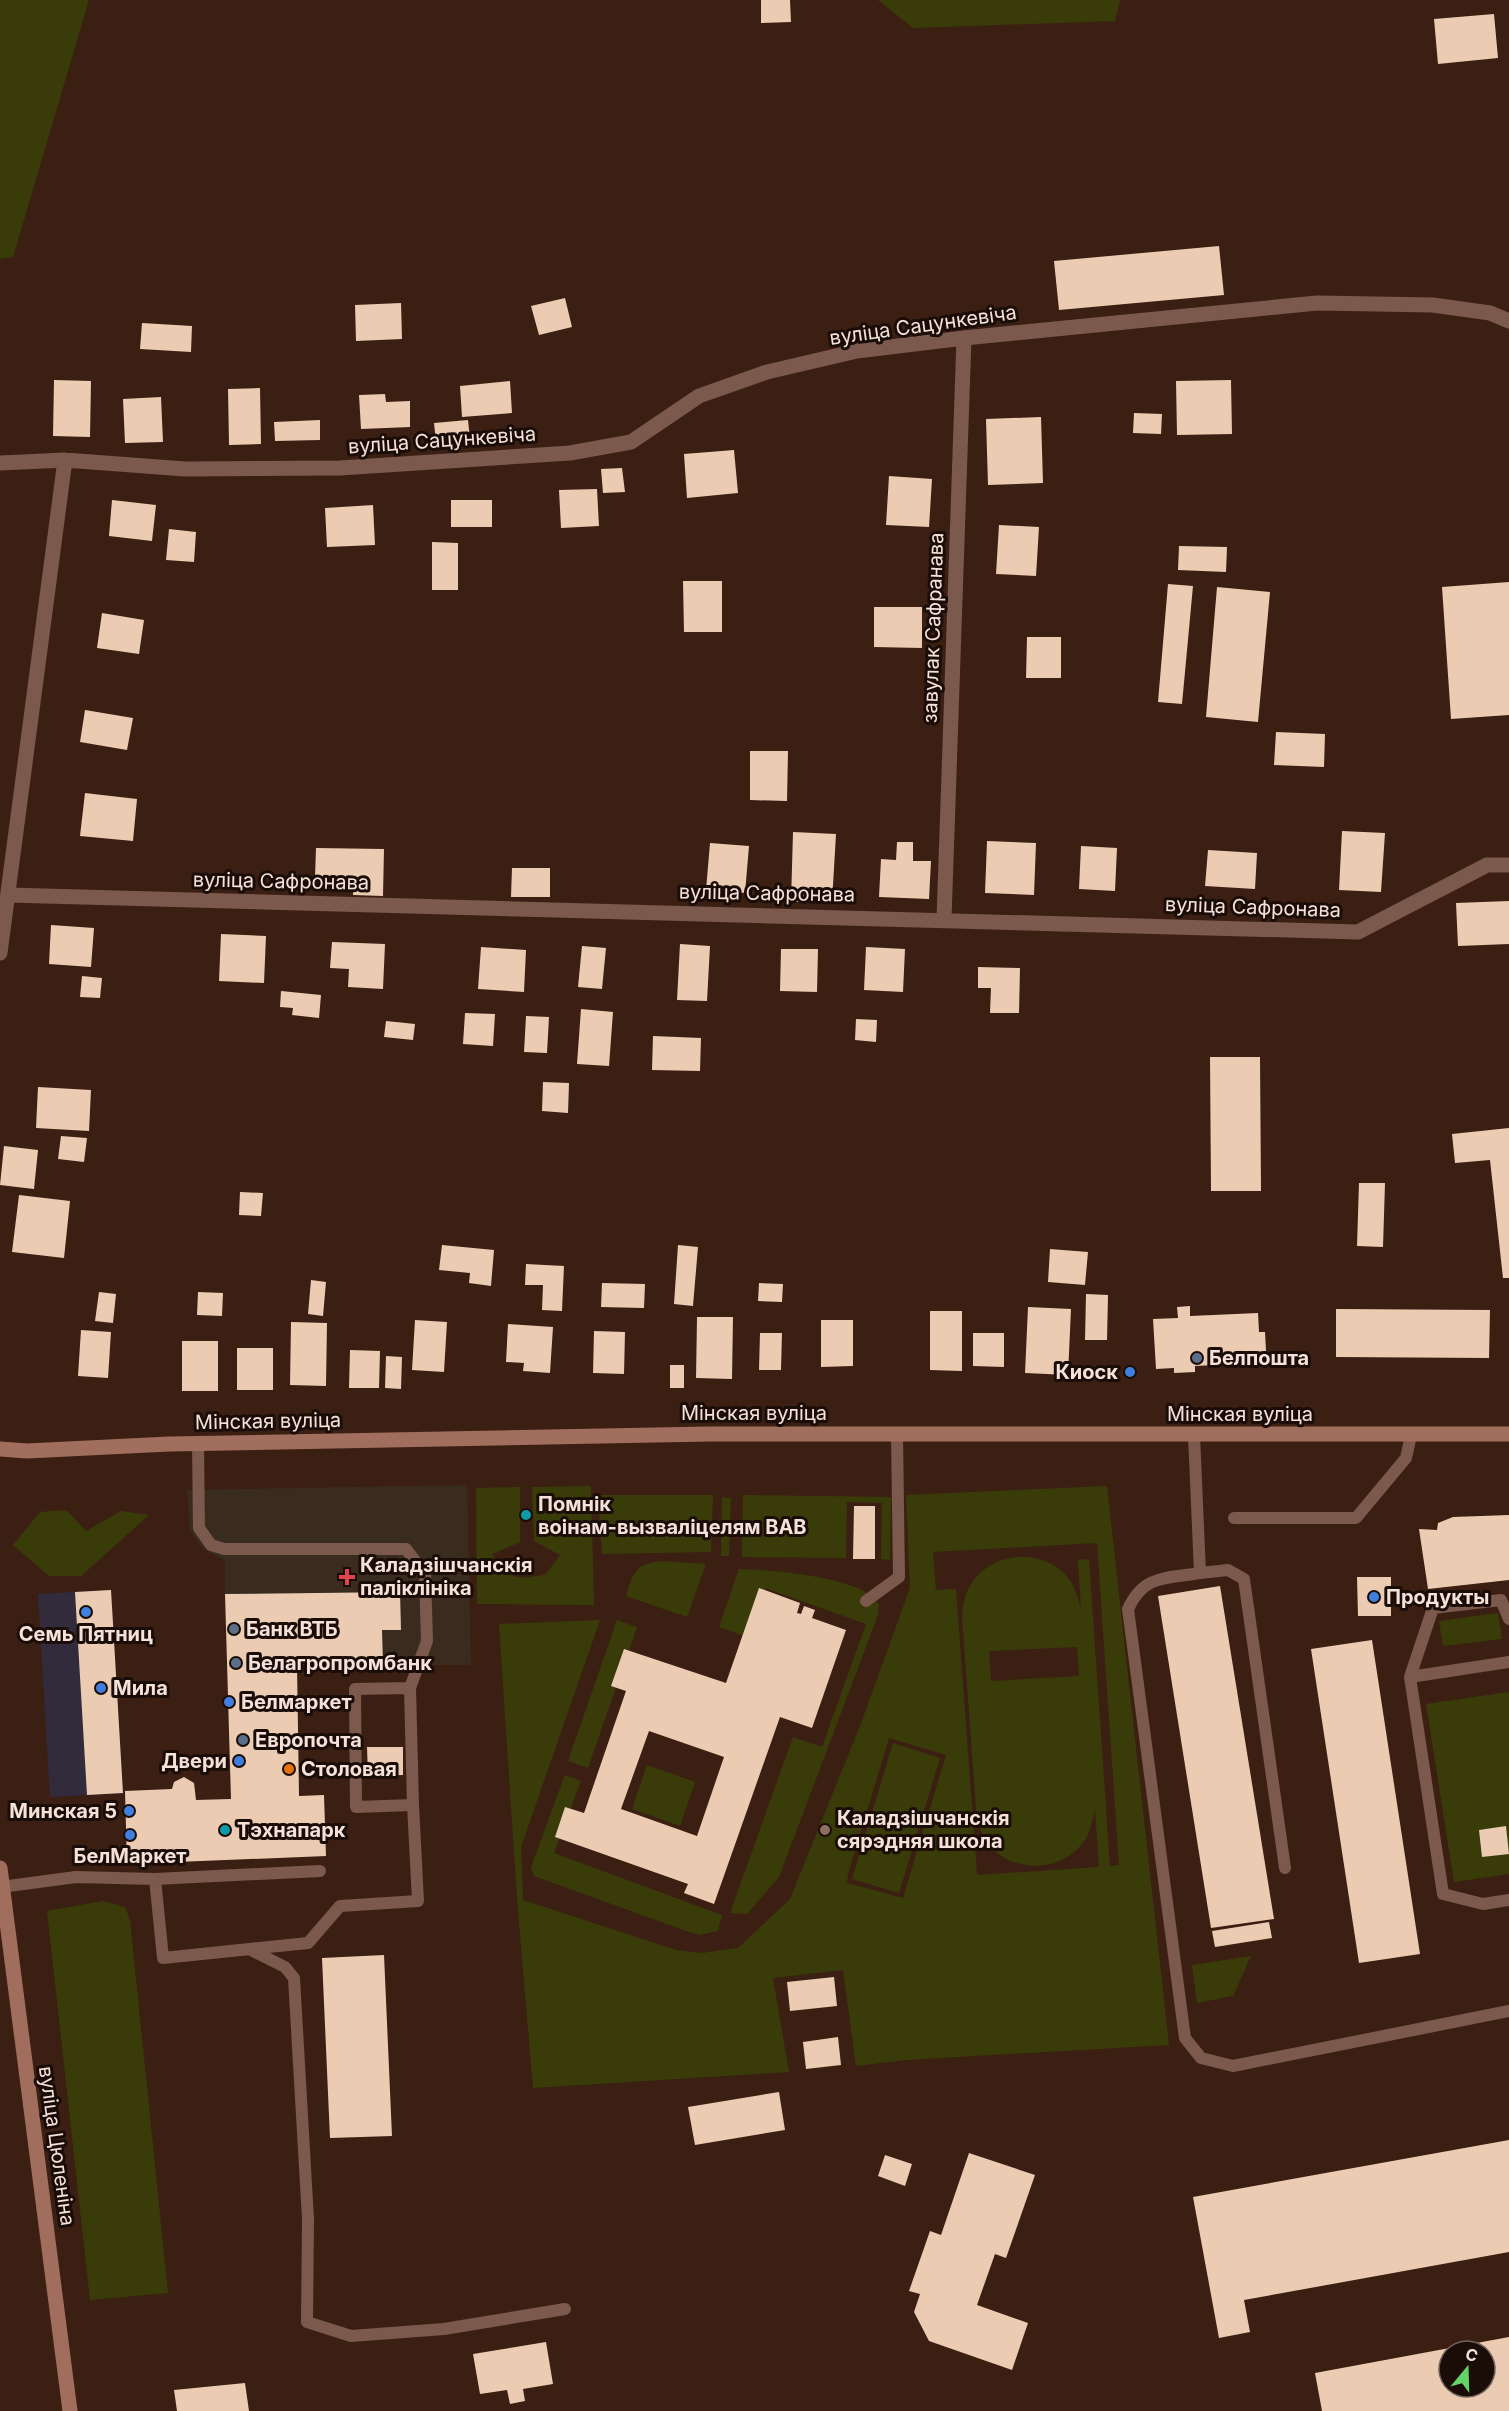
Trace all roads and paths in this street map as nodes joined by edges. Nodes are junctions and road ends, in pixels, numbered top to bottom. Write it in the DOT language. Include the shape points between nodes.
graph roads {
  1 [pos="1509,321"];
  2 [pos="964,338"];
  3 [pos="65,460"];
  4 [pos="0,463"];
  5 [pos="1509,865"];
  6 [pos="8,895"];
  7 [pos="944,919"];
  8 [pos="0,953"];
  9 [pos="1509,1434"];
  10 [pos="897,1435"];
  11 [pos="1194,1435"];
  12 [pos="1411,1435"];
  13 [pos="198,1443"];
  14 [pos="0,1449"];
  15 [pos="1234,1518"];
  16 [pos="1200,1573"];
  17 [pos="866,1601"];
  18 [pos="1509,1619"];
  19 [pos="1509,1662"];
  20 [pos="1410,1677"];
  21 [pos="410,1688"];
  22 [pos="413,1804"];
  23 [pos="0,1868"];
  24 [pos="1285,1868"];
  25 [pos="320,1871"];
  26 [pos="155,1879"];
  27 [pos="1,1885"];
  28 [pos="1509,1900"];
  29 [pos="250,1949"];
  30 [pos="1509,2011"];
  31 [pos="565,2308"];
  32 [pos="70,2411"];
  1 -- 2 [label="street, вуліца Сацункевіча" via="1490,313 1433,305 1317,303"];
  2 -- 3 [label="street, вуліца Сацункевіча" via="857,351 767,372 699,396 631,442 570,453 340,468 186,470"];
  2 -- 7 [label="street, завулак Сафранава"];
  3 -- 4 [label="street, вуліца Сацункевіча"];
  3 -- 6 [label="street"];
  5 -- 7 [label="street, вуліца Сафронава" via="1487,865 1358,932"];
  6 -- 7 [label="street, вуліца Сафронава"];
  6 -- 8 [label="street"];
  9 -- 12 [label="street, Мінская вуліца"];
  10 -- 11 [label="street, Мінская вуліца"];
  10 -- 13 [label="street, Мінская вуліца" via="709,1434"];
  10 -- 17 [label="lane" via="899,1577"];
  11 -- 12 [label="street, Мінская вуліца"];
  11 -- 16 [label="lane"];
  12 -- 15 [label="lane" via="1406,1458 1356,1518"];
  13 -- 14 [label="street, Мінская вуліца"];
  13 -- 21 [label="lane" via="200,1528 211,1545 224,1549 405,1549 424,1574 427,1641"];
  16 -- 24 [label="lane" via="1228,1570 1244,1579"];
  16 -- 30 [label="lane" via="1151,1581 1136,1593 1128,1609 1185,2038 1201,2058 1233,2066"];
  18 -- 20 [label="lane" via="1501,1600 1433,1608"];
  19 -- 20 [label="lane"];
  20 -- 28 [label="lane" via="1443,1894 1483,1904"];
  21 -- 22 [label="lane"];
  21 -- 22 [label="lane" via="355,1689 356,1807"];
  22 -- 29 [label="lane" via="418,1901 340,1906 308,1943"];
  23 -- 27 [label="street, вуліца Цюленіна"];
  25 -- 26 [label="lane"];
  26 -- 27 [label="lane" via="76,1877"];
  26 -- 29 [label="lane" via="163,1958"];
  27 -- 32 [label="street, вуліца Цюленіна"];
  29 -- 31 [label="lane" via="285,1967 294,1978 308,2219 307,2322 351,2336 444,2329"];
}
